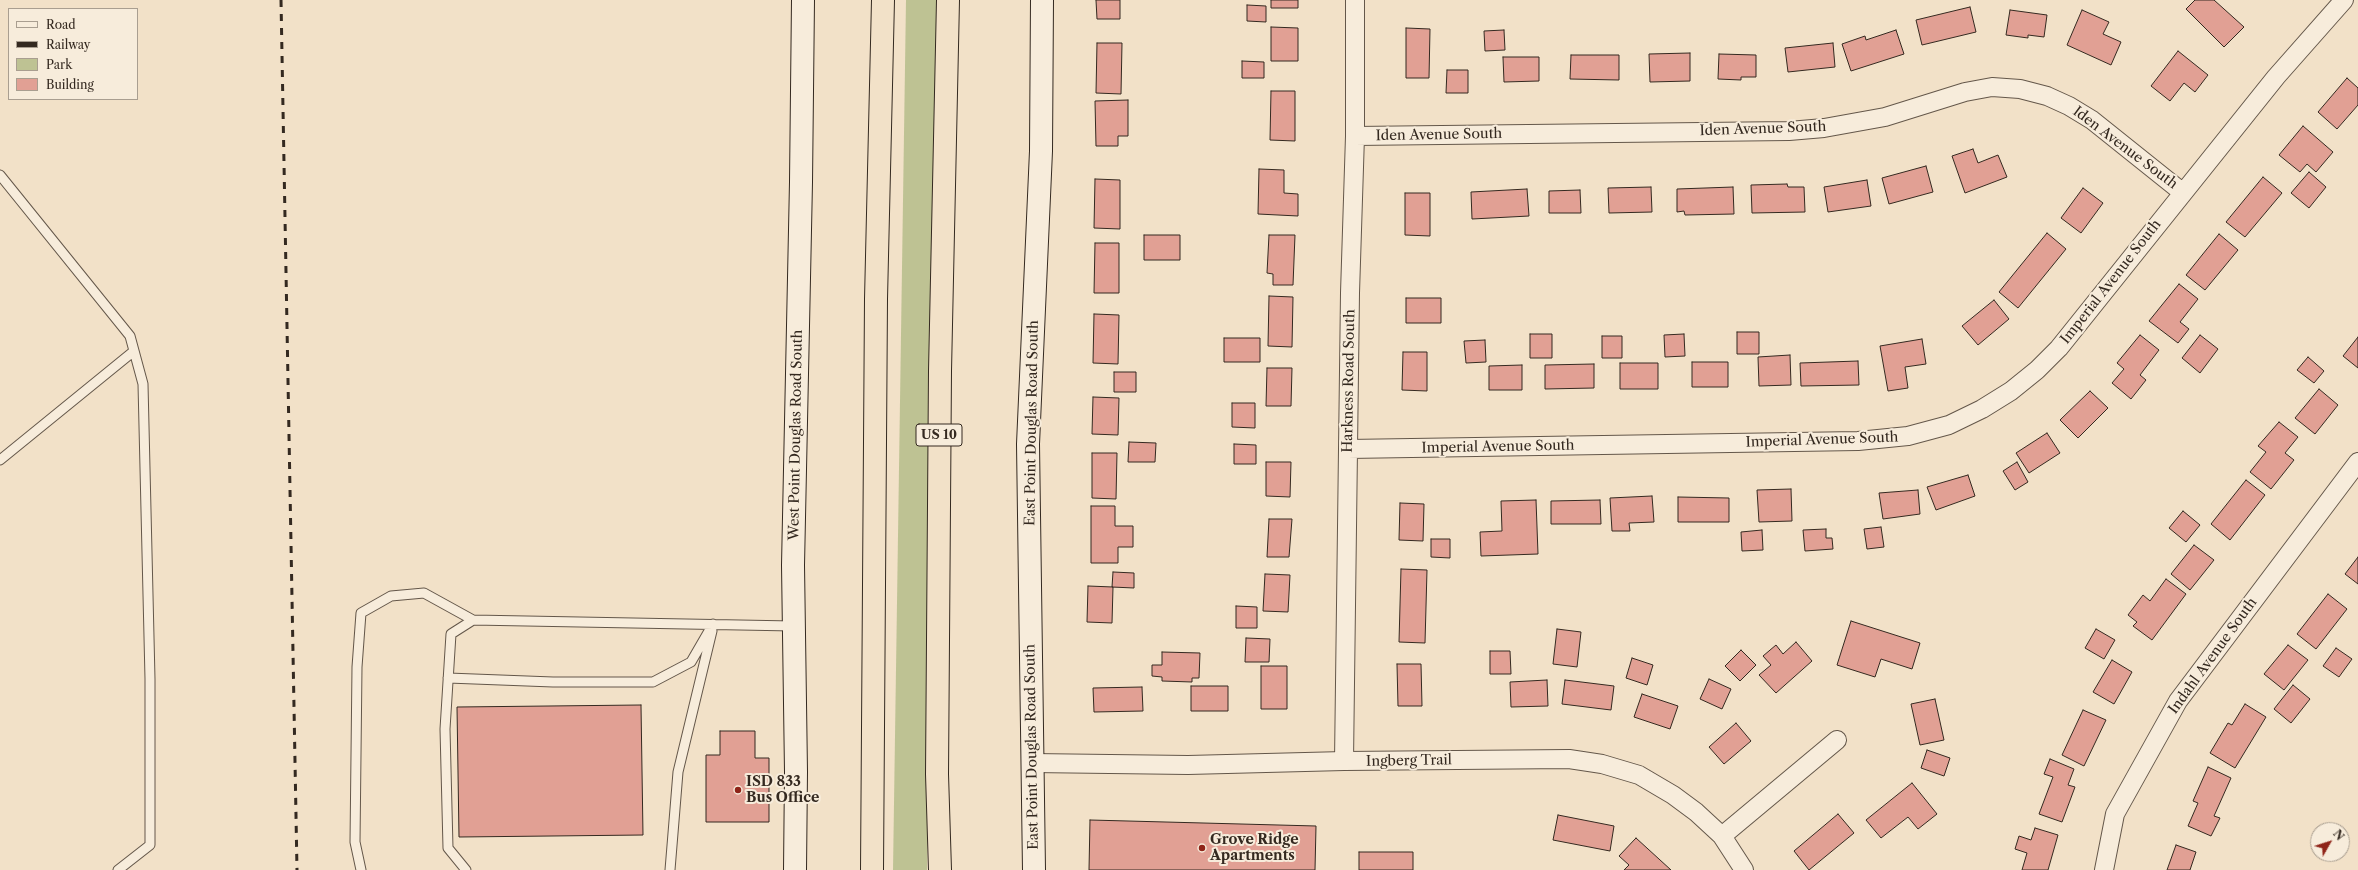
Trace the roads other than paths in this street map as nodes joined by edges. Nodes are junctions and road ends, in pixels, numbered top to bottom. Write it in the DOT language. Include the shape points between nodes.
graph roads {
  1 [pos="803,0"];
  2 [pos="883,0"];
  3 [pos="948,0"];
  4 [pos="1042,0"];
  5 [pos="1355,0"];
  6 [pos="2334,3"];
  7 [pos="1355,136"];
  8 [pos="0,175"];
  9 [pos="2182,192"];
  10 [pos="134,351"];
  11 [pos="1348,449"];
  12 [pos="0,460"];
  13 [pos="2358,462"];
  14 [pos="473,620"];
  15 [pos="713,624"];
  16 [pos="794,626"];
  17 [pos="448,678"];
  18 [pos="1837,740"];
  19 [pos="1344,761"];
  20 [pos="1032,763"];
  21 [pos="1722,836"];
  22 [pos="118,870"];
  23 [pos="362,870"];
  24 [pos="466,870"];
  25 [pos="670,870"];
  26 [pos="794,870"];
  27 [pos="872,870"];
  28 [pos="940,870"];
  29 [pos="1034,870"];
  30 [pos="1744,870"];
  31 [pos="2104,870"];
  1 -- 16 [label="street, West Point Douglas Road South"];
  2 -- 27 [label="highway" via="876,299"];
  3 -- 28 [label="highway, US 10" via="940,378 937,774"];
  4 -- 20 [label="street, East Point Douglas Road South" via="1041,151 1028,444"];
  5 -- 7 [label="street, Harkness Road South"];
  6 -- 9 [label="street, Imperial Avenue South"];
  7 -- 9 [label="street, Iden Avenue South" via="1789,131 1824,128 1885,117 1965,92 1992,87 2020,89 2069,106 2092,120"];
  7 -- 11 [label="street, Harkness Road South"];
  8 -- 10 [label="lane" via="130,336"];
  9 -- 11 [label="street, Imperial Avenue South" via="2059,348 2037,370 1993,402 1949,425 1908,436 1858,441"];
  10 -- 12 [label="lane"];
  10 -- 22 [label="lane" via="143,384 150,679 150,845"];
  11 -- 19 [label="street, Harkness Road South"];
  13 -- 31 [label="street, Indahl Avenue South" via="2178,701 2115,814"];
  14 -- 15 [label="lane"];
  14 -- 17 [label="lane" via="451,634"];
  14 -- 23 [label="lane" via="424,593 391,596 361,613 357,666 355,842"];
  15 -- 16 [label="lane"];
  15 -- 17 [label="lane" via="691,662 653,682"];
  15 -- 25 [label="lane" via="678,772"];
  16 -- 26 [label="street, West Point Douglas Road South"];
  17 -- 24 [label="lane" via="445,728 448,848"];
  18 -- 21 [label="street"];
  19 -- 20 [label="street, Ingberg Trail" via="1188,765"];
  19 -- 21 [label="street, Ingberg Trail" via="1569,759 1602,764 1639,775 1673,795"];
  20 -- 29 [label="street, East Point Douglas Road South"];
  21 -- 30 [label="street, Ingberg Trail"];
}
